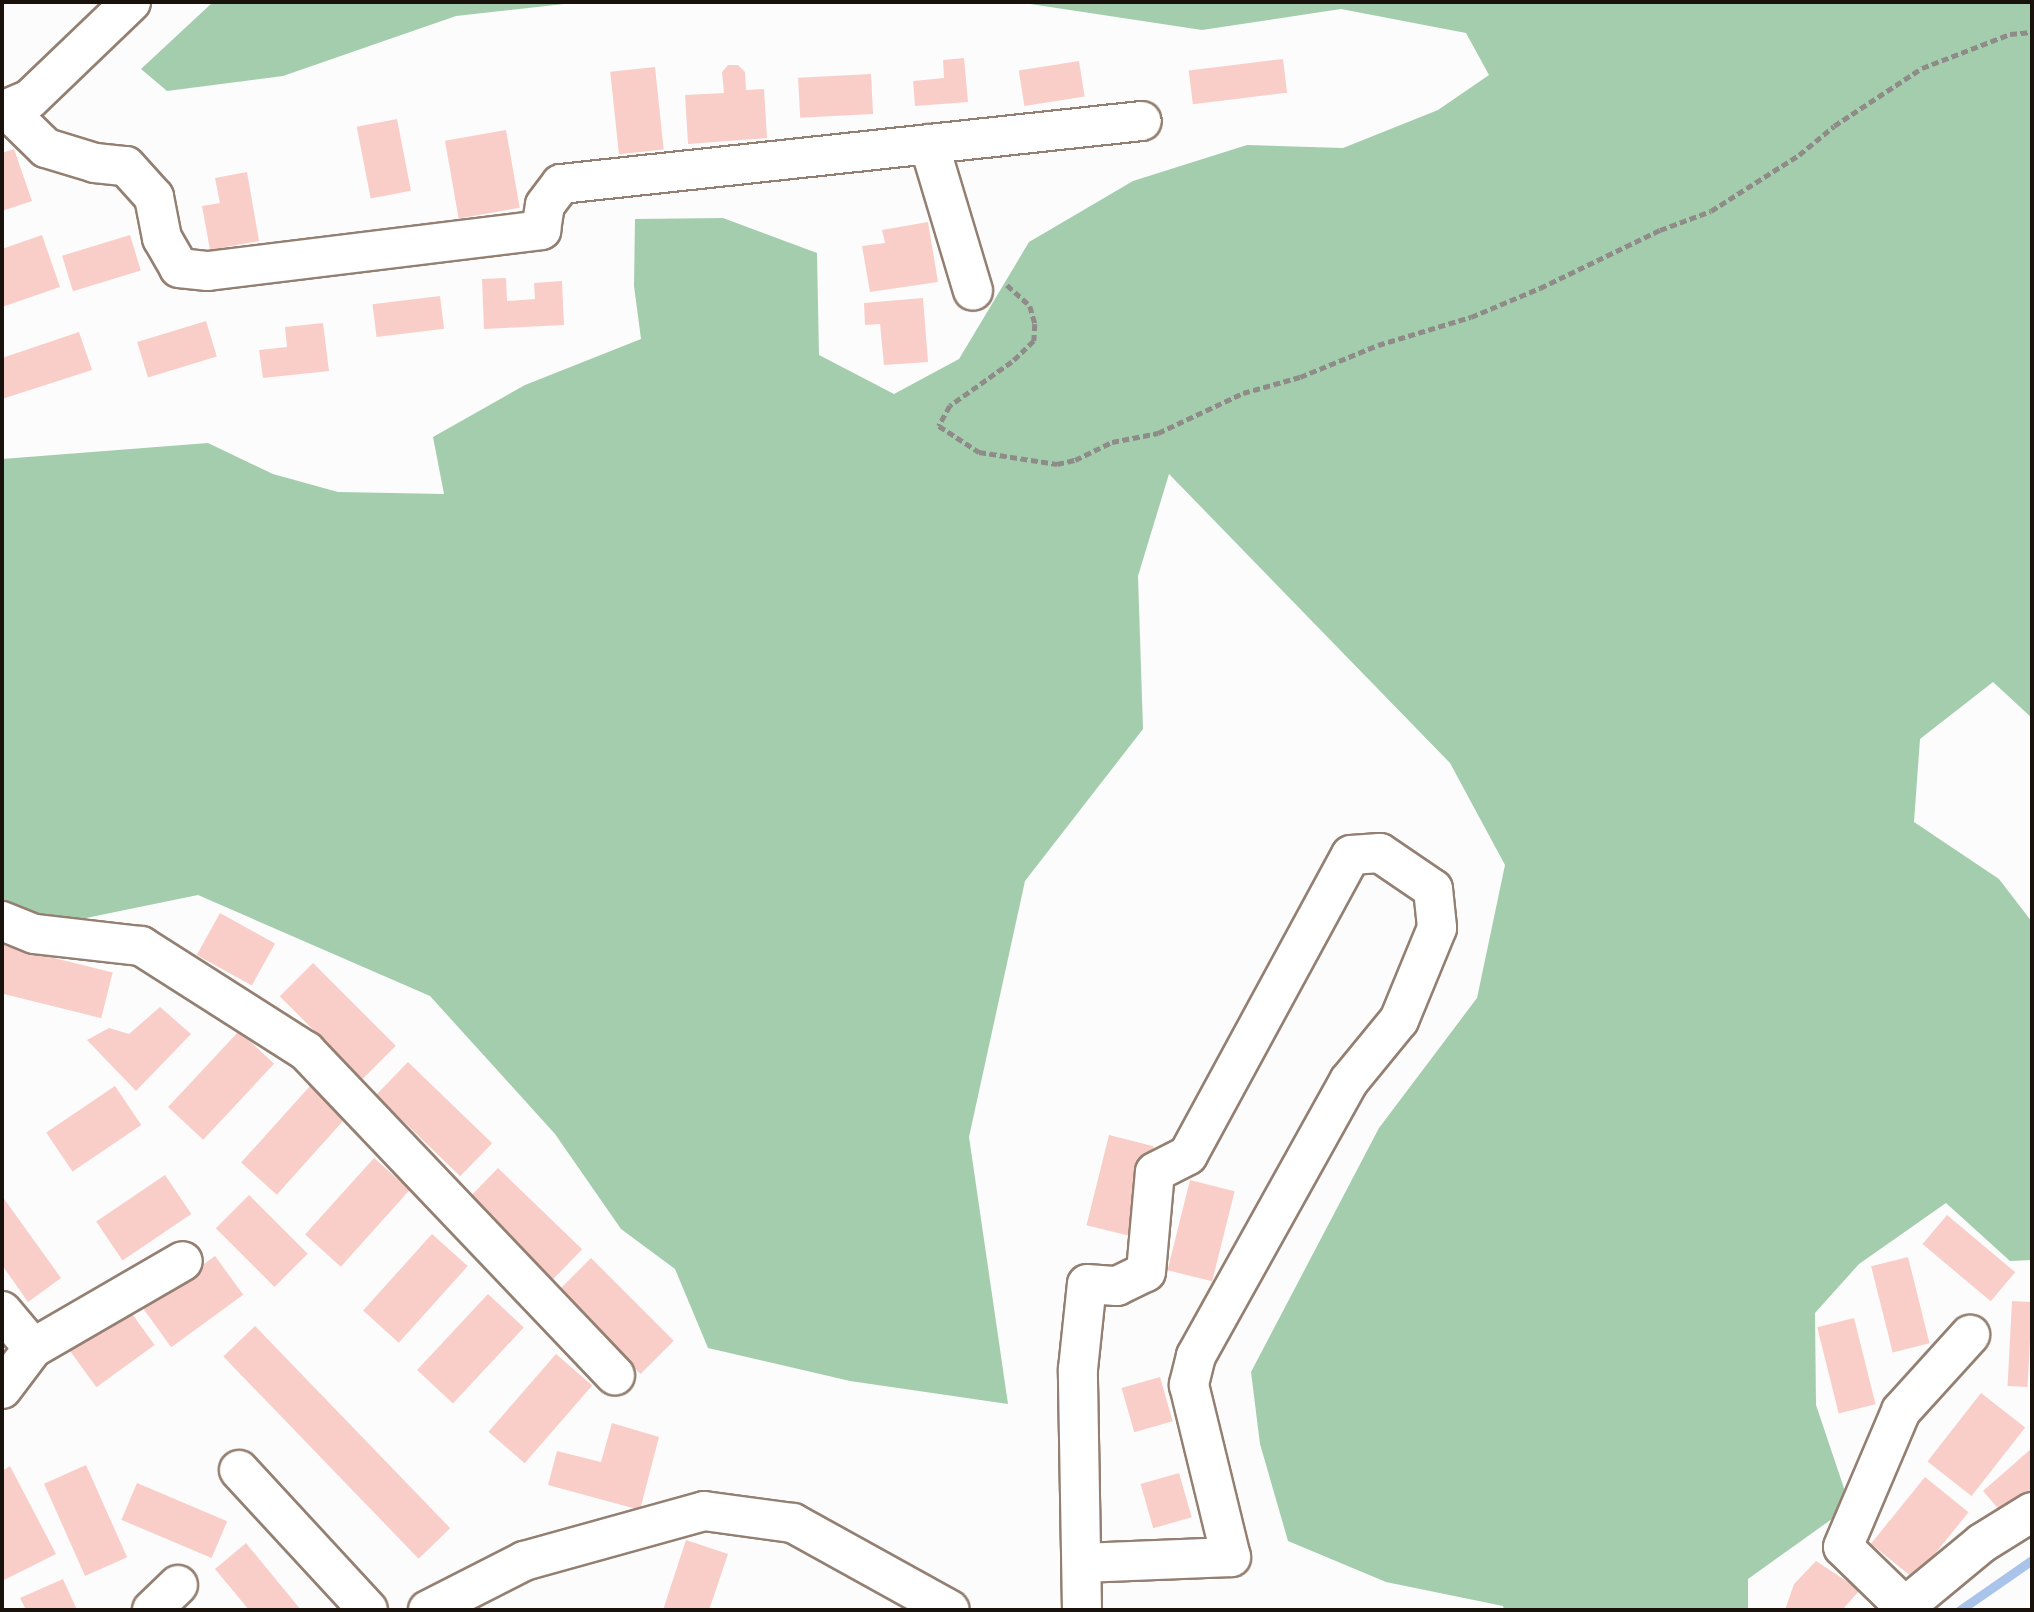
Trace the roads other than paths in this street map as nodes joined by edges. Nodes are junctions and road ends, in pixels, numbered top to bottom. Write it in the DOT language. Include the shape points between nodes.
graph roads {
  1 [pos="131,2"];
  2 [pos="4,110"];
  3 [pos="1142,121"];
  4 [pos="929,144"];
  5 [pos="986,284"];
  6 [pos="2,921"];
  7 [pos="183,1261"];
  8 [pos="2,1311"];
  9 [pos="1970,1335"];
  10 [pos="33,1348"];
  11 [pos="615,1375"];
  12 [pos="2,1389"];
  13 [pos="239,1470"];
  14 [pos="2032,1512"];
  15 [pos="1083,1563"];
  16 [pos="1903,1609"];
  17 [pos="369,1610"];
  18 [pos="428,1610"];
  19 [pos="950,1610"];
  20 [pos="1082,1610"];
  1 -- 2 [label="street" via="30,99"];
  2 -- 4 [label="street" via="46,148 95,163 126,166 155,197 162,238 179,268 208,271 541,230 545,205 561,184"];
  3 -- 4 [label="street"];
  4 -- 5 [label="street"];
  6 -- 11 [label="street" via="35,934 141,947 306,1051"];
  7 -- 10 [label="street"];
  8 -- 10 [label="street"];
  9 -- 16 [label="street" via="1901,1411 1843,1547"];
  10 -- 12 [label="street"];
  13 -- 17 [label="street"];
  14 -- 16 [label="street" via="1982,1543"];
  15 -- 15 [label="street" via="1078,1369 1087,1284 1117,1286 1146,1272 1155,1172 1188,1155 1351,855 1380,853 1433,889 1437,928 1399,1020 1349,1081 1196,1356 1188,1385 1231,1557"];
  15 -- 20 [label="street"];
  18 -- 19 [label="street" via="524,1561 704,1511 793,1523"];
}
